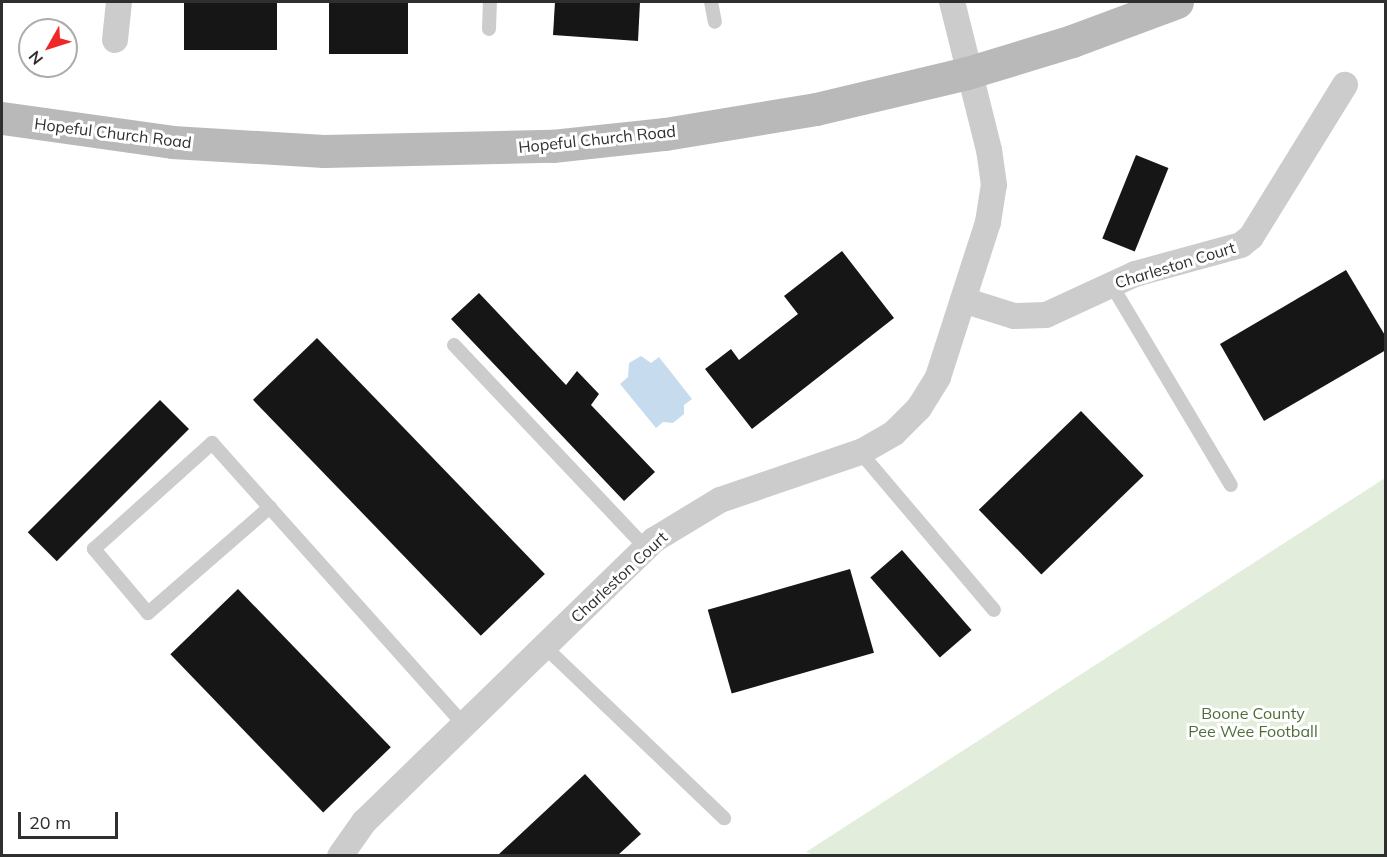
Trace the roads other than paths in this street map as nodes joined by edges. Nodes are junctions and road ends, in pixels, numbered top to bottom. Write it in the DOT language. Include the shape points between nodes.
graph roads {
  1 [pos="119,2"];
  2 [pos="490,2"];
  3 [pos="711,2"];
  4 [pos="952,2"];
  5 [pos="1177,2"];
  6 [pos="715,22"];
  7 [pos="489,28"];
  8 [pos="115,40"];
  9 [pos="967,73"];
  10 [pos="1345,85"];
  11 [pos="2,118"];
  12 [pos="1111,284"];
  13 [pos="963,300"];
  14 [pos="454,345"];
  15 [pos="860,452"];
  16 [pos="1231,485"];
  17 [pos="270,507"];
  18 [pos="646,548"];
  19 [pos="994,610"];
  20 [pos="545,647"];
  21 [pos="464,725"];
  22 [pos="724,818"];
  23 [pos="340,855"];
  1 -- 8 [label="street"];
  2 -- 7 [label="lane"];
  3 -- 6 [label="lane"];
  4 -- 9 [label="street, Charleston Court"];
  5 -- 9 [label="main road, Hopeful Church Road"];
  9 -- 11 [label="main road, Hopeful Church Road" via="816,109 665,134 476,150 324,151 172,142"];
  9 -- 13 [label="street, Charleston Court" via="989,150 994,185 988,222"];
  10 -- 12 [label="street, Charleston Court" via="1251,237 1241,245"];
  12 -- 13 [label="street, Charleston Court" via="1046,315 1014,316"];
  12 -- 16 [label="lane"];
  13 -- 15 [label="street, Charleston Court" via="938,377 919,408 894,433"];
  14 -- 18 [label="lane"];
  15 -- 18 [label="street, Charleston Court" via="720,500 686,518"];
  15 -- 19 [label="lane"];
  17 -- 17 [label="lane" via="212,443 94,549 148,613"];
  17 -- 21 [label="lane"];
  18 -- 20 [label="street, Charleston Court"];
  20 -- 21 [label="street, Charleston Court"];
  20 -- 22 [label="lane"];
  21 -- 23 [label="street, Charleston Court" via="364,822"];
}
